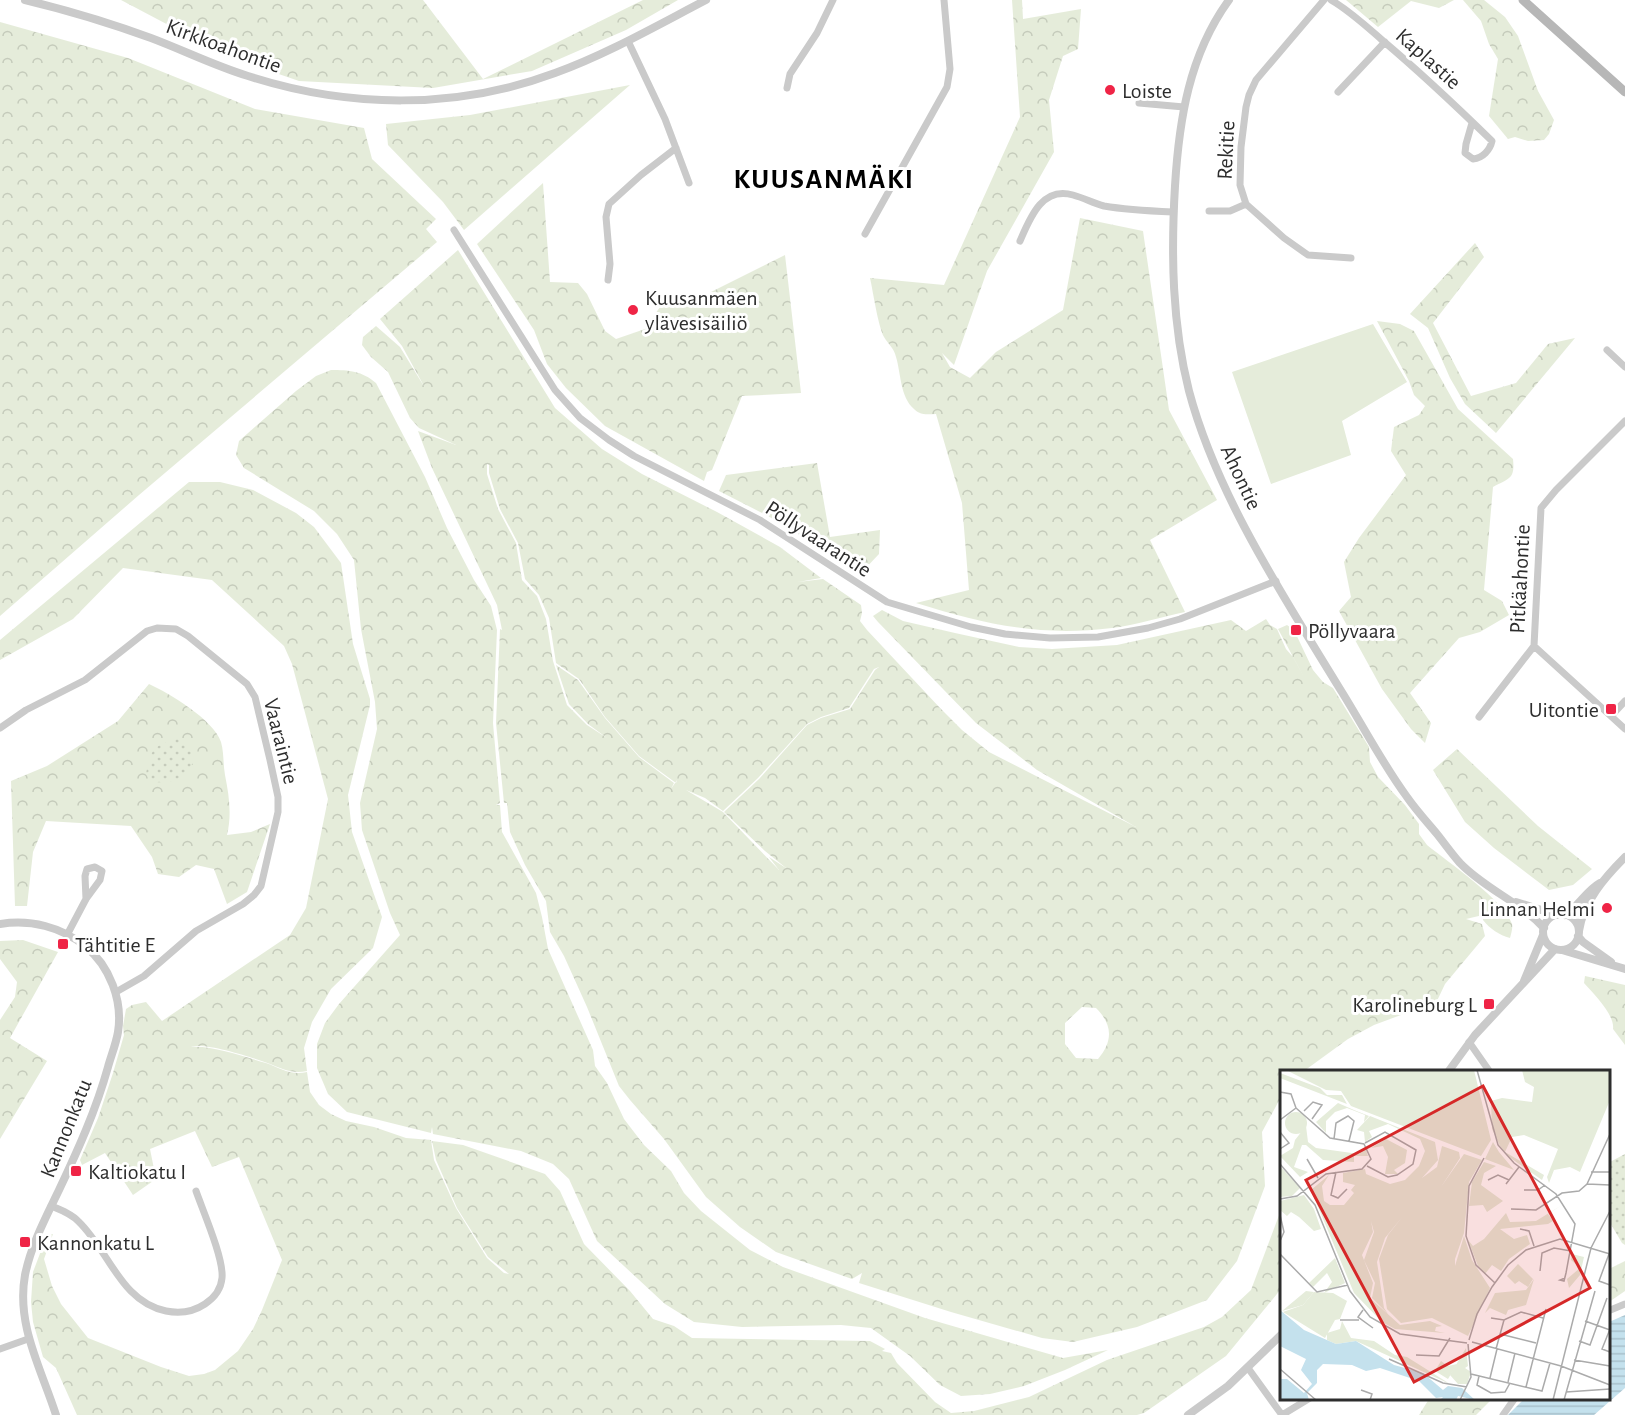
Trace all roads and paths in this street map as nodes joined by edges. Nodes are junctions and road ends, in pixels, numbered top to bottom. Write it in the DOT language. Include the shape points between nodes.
graph roads {
  1 [pos="25,0"];
  2 [pos="706,0"];
  3 [pos="833,0"];
  4 [pos="944,0"];
  5 [pos="1229,0"];
  6 [pos="1324,0"];
  7 [pos="1331,0"];
  8 [pos="1523,0"];
  9 [pos="628,40"];
  10 [pos="1384,42"];
  11 [pos="788,88"];
  12 [pos="1338,92"];
  13 [pos="1625,92"];
  14 [pos="1139,103"];
  15 [pos="1184,107"];
  16 [pos="1472,123"];
  17 [pos="676,148"];
  18 [pos="689,183"];
  19 [pos="1246,204"];
  20 [pos="1173,212"];
  21 [pos="1209,212"];
  22 [pos="454,230"];
  23 [pos="866,234"];
  24 [pos="1020,241"];
  25 [pos="1351,258"];
  26 [pos="608,280"];
  27 [pos="1607,350"];
  28 [pos="1625,367"];
  29 [pos="1625,421"];
  30 [pos="1275,581"];
  31 [pos="1534,646"];
  32 [pos="1625,701"];
  33 [pos="1611,716"];
  34 [pos="1479,717"];
  35 [pos="0,728"];
  36 [pos="1625,729"];
  37 [pos="1625,857"];
  38 [pos="1600,883"];
  39 [pos="1505,898"];
  40 [pos="86,899"];
  41 [pos="1561,915"];
  42 [pos="0,924"];
  43 [pos="1544,931"];
  44 [pos="1578,934"];
  45 [pos="67,935"];
  46 [pos="1558,949"];
  47 [pos="1614,965"];
  48 [pos="1625,969"];
  49 [pos="1524,981"];
  50 [pos="116,992"];
  51 [pos="1469,1042"];
  52 [pos="1449,1070"];
  53 [pos="1489,1070"];
  54 [pos="196,1191"];
  55 [pos="51,1206"];
  56 [pos="1625,1304"];
  57 [pos="1610,1310"];
  58 [pos="1280,1335"];
  59 [pos="28,1339"];
  60 [pos="0,1349"];
  61 [pos="1248,1368"];
  62 [pos="1307,1400"];
  63 [pos="1514,1400"];
  64 [pos="56,1415"];
  65 [pos="1188,1415"];
  66 [pos="1282,1415"];
  67 [pos="1503,1415"];
  1 -- 9 [label="street, Kirkkoahontie" via="89,17 249,77 304,92 385,101 518,86 584,62"];
  2 -- 9 [label="street, Kirkkoahontie"];
  3 -- 11 [label="street" via="790,74"];
  4 -- 23 [label="street" via="950,78"];
  5 -- 15 [label="street, Ahontie" via="1198,55"];
  6 -- 19 [label="street, Rekitie" via="1256,80 1249,95 1239,177"];
  7 -- 10 [label="street, Kaplastie"];
  8 -- 13 [label="main road"];
  9 -- 17 [label="street"];
  10 -- 12 [label="street"];
  10 -- 16 [label="street, Kaplastie"];
  14 -- 15 [label="street"];
  15 -- 20 [label="street, Ahontie"];
  16 -- 16 [label="street, Kaplastie" via="1492,141 1478,159 1465,153"];
  17 -- 18 [label="street"];
  17 -- 26 [label="street" via="609,204"];
  19 -- 21 [label="street" via="1230,211"];
  19 -- 25 [label="street, Rekitie" via="1308,255"];
  20 -- 24 [label="street" via="1125,209 1074,195 1051,195 1032,213"];
  20 -- 30 [label="street, Ahontie" via="1173,288 1189,391 1231,501"];
  22 -- 30 [label="street, Pöllyvaarantie" via="555,390 580,418 634,456 760,520 887,602 1005,634 1098,637 1180,619"];
  27 -- 28 [label="street"];
  29 -- 31 [label="street, Pitkäahontie" via="1541,508"];
  30 -- 39 [label="street, Ahontie" via="1406,796 1460,863"];
  31 -- 33 [label="street"];
  31 -- 34 [label="street, Pitkäahontie"];
  32 -- 33 [label="street"];
  33 -- 36 [label="street"];
  35 -- 50 [label="street, Vaaraintie" via="85,680 139,636 157,628 176,629 188,636 247,684 255,698 278,797 261,886 243,904 196,931 144,976"];
  37 -- 38 [label="street"];
  38 -- 41 [label="street" via="1578,905"];
  38 -- 44 [label="street" via="1585,910"];
  39 -- 41 [label="street, Ahontie"];
  39 -- 43 [label="street, Ahontie" via="1533,917"];
  40 -- 45 [label="street"];
  41 -- 43 [label="street" via="1547,921"];
  41 -- 44 [label="street" via="1576,923"];
  42 -- 45 [label="street, Kannonkatu" via="43,924"];
  43 -- 46 [label="street" via="1547,944"];
  43 -- 49 [label="street"];
  44 -- 46 [label="street" via="1571,947"];
  44 -- 47 [label="street" via="1582,942"];
  45 -- 50 [label="street, Kannonkatu" via="92,952"];
  46 -- 47 [label="street"];
  46 -- 49 [label="street"];
  47 -- 48 [label="street"];
  49 -- 51 [label="street"];
  50 -- 55 [label="street, Kannonkatu" via="118,1031 105,1079"];
  51 -- 52 [label="street"];
  51 -- 53 [label="street"];
  54 -- 55 [label="street" via="223,1277 212,1300 197,1310 178,1314 144,1302 122,1282 81,1223"];
  55 -- 59 [label="street, Kannonkatu" via="25,1275 23,1310"];
  56 -- 57 [label="street"];
  58 -- 61 [label="street"];
  59 -- 60 [label="street"];
  59 -- 64 [label="street, Kannonkatu"];
  61 -- 65 [label="street"];
  61 -- 66 [label="street"];
  62 -- 66 [label="street"];
  63 -- 67 [label="street"];
}
